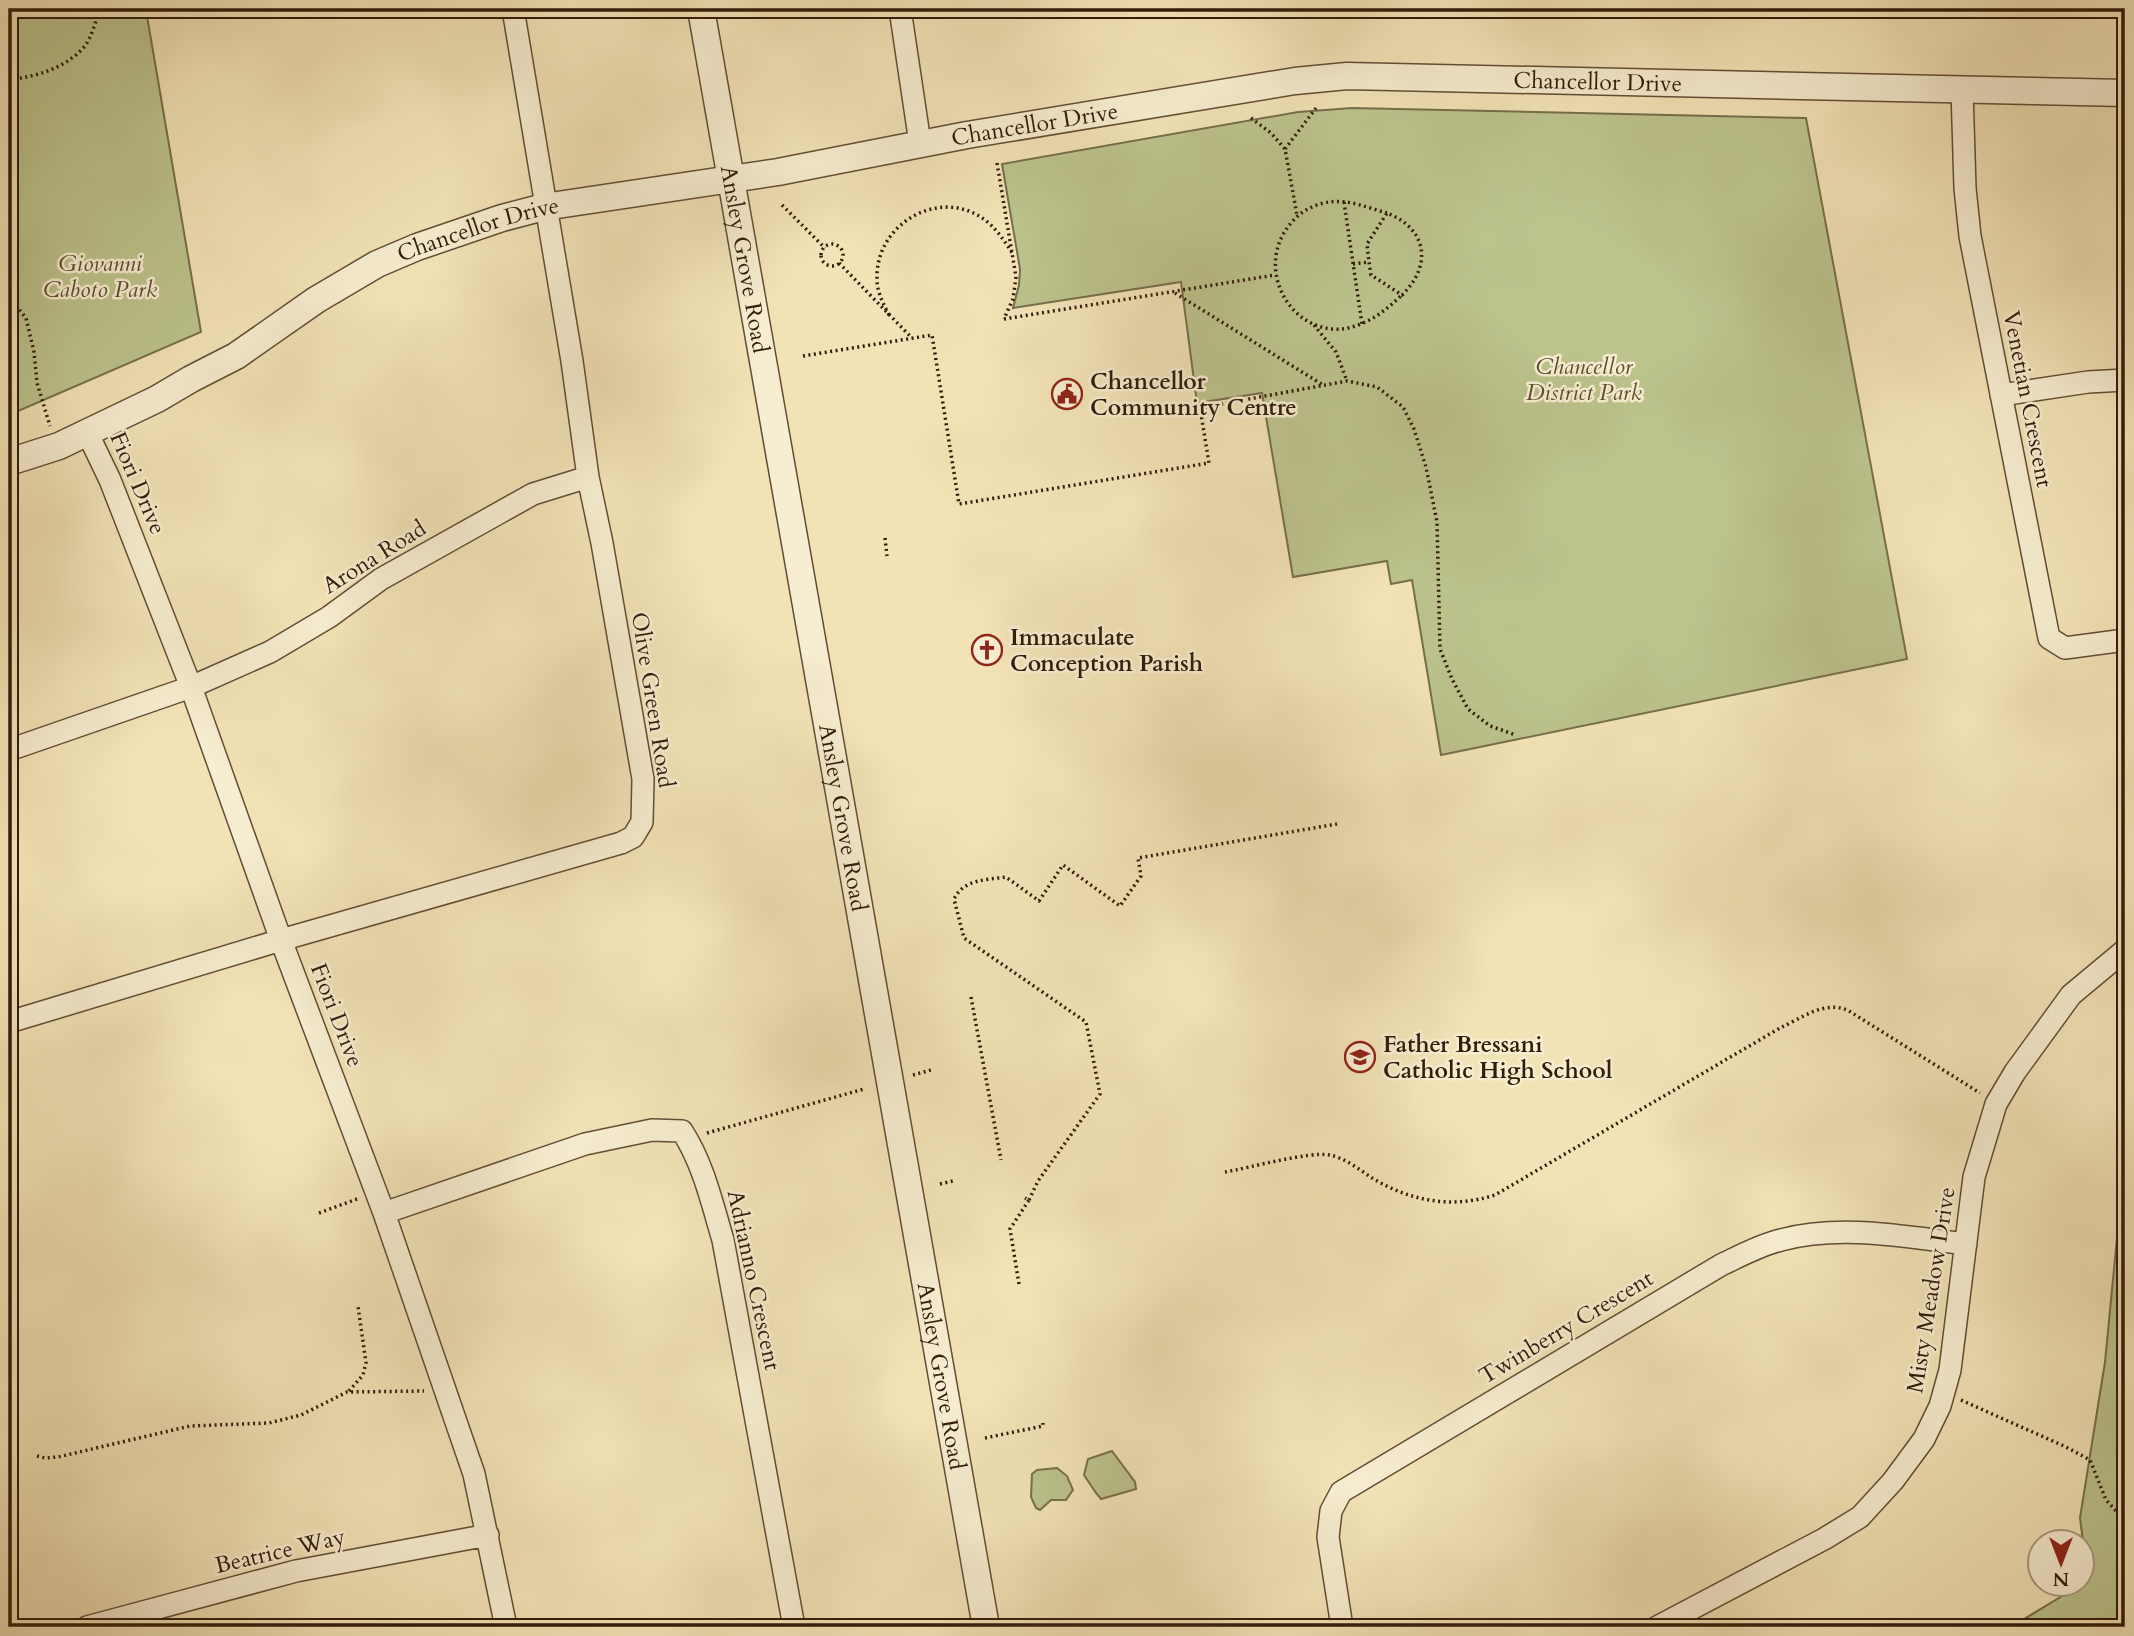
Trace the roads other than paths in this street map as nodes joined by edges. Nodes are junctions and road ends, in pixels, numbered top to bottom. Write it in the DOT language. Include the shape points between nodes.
graph roads {
  1 [pos="513,9"];
  2 [pos="701,9"];
  3 [pos="900,9"];
  4 [pos="1962,89"];
  5 [pos="2125,93"];
  6 [pos="920,143"];
  7 [pos="730,178"];
  8 [pos="544,207"];
  9 [pos="2125,380"];
  10 [pos="2001,395"];
  11 [pos="87,432"];
  12 [pos="9,462"];
  13 [pos="588,477"];
  14 [pos="2125,640"];
  15 [pos="191,687"];
  16 [pos="9,750"];
  17 [pos="281,940"];
  18 [pos="2125,950"];
  19 [pos="9,1021"];
  20 [pos="384,1213"];
  21 [pos="1966,1244"];
  22 [pos="488,1535"];
  23 [pos="86,1627"];
  24 [pos="506,1627"];
  25 [pos="794,1627"];
  26 [pos="986,1627"];
  27 [pos="1342,1627"];
  28 [pos="1657,1627"];
  1 -- 8 [label="street, Olive Green Road"];
  2 -- 7 [label="street, Ansley Grove Road"];
  3 -- 6 [label="street"];
  4 -- 5 [label="street, Chancellor Drive"];
  4 -- 6 [label="street, Chancellor Drive" via="1347,76"];
  4 -- 10 [label="street, Venetian Crescent" via="1970,236"];
  6 -- 7 [label="street, Chancellor Drive"];
  7 -- 8 [label="street, Chancellor Drive"];
  7 -- 26 [label="street, Ansley Grove Road"];
  8 -- 11 [label="street, Chancellor Drive" via="456,233 377,264 306,306 236,356"];
  8 -- 13 [label="street, Olive Green Road"];
  9 -- 10 [label="street"];
  10 -- 14 [label="street, Venetian Crescent" via="2049,638 2065,648"];
  11 -- 12 [label="street, Chancellor Drive"];
  11 -- 15 [label="street, Fiori Drive"];
  13 -- 15 [label="street, Arona Road" via="533,494 381,579 271,652"];
  13 -- 17 [label="street, Olive Green Road" via="643,779 642,822 633,837"];
  15 -- 16 [label="street, Arona Road"];
  15 -- 17 [label="street, Fiori Drive"];
  17 -- 19 [label="street, Olive Green Road"];
  17 -- 20 [label="street, Fiori Drive"];
  18 -- 21 [label="street, Misty Meadow Drive" via="2071,995 1996,1104 1974,1177"];
  20 -- 22 [label="street, Fiori Drive" via="474,1474"];
  20 -- 25 [label="street, Adrianno Crescent" via="585,1144 652,1130 682,1131 694,1149 723,1240"];
  21 -- 27 [label="street, Twinberry Crescent" via="1840,1232 1809,1234 1752,1250 1340,1492 1331,1511 1328,1537"];
  21 -- 28 [label="street, Misty Meadow Drive" via="1945,1393 1924,1439 1894,1481 1860,1517"];
  22 -- 23 [label="street, Beatrice Way" via="296,1571"];
  22 -- 24 [label="street, Fiori Drive"];
}
